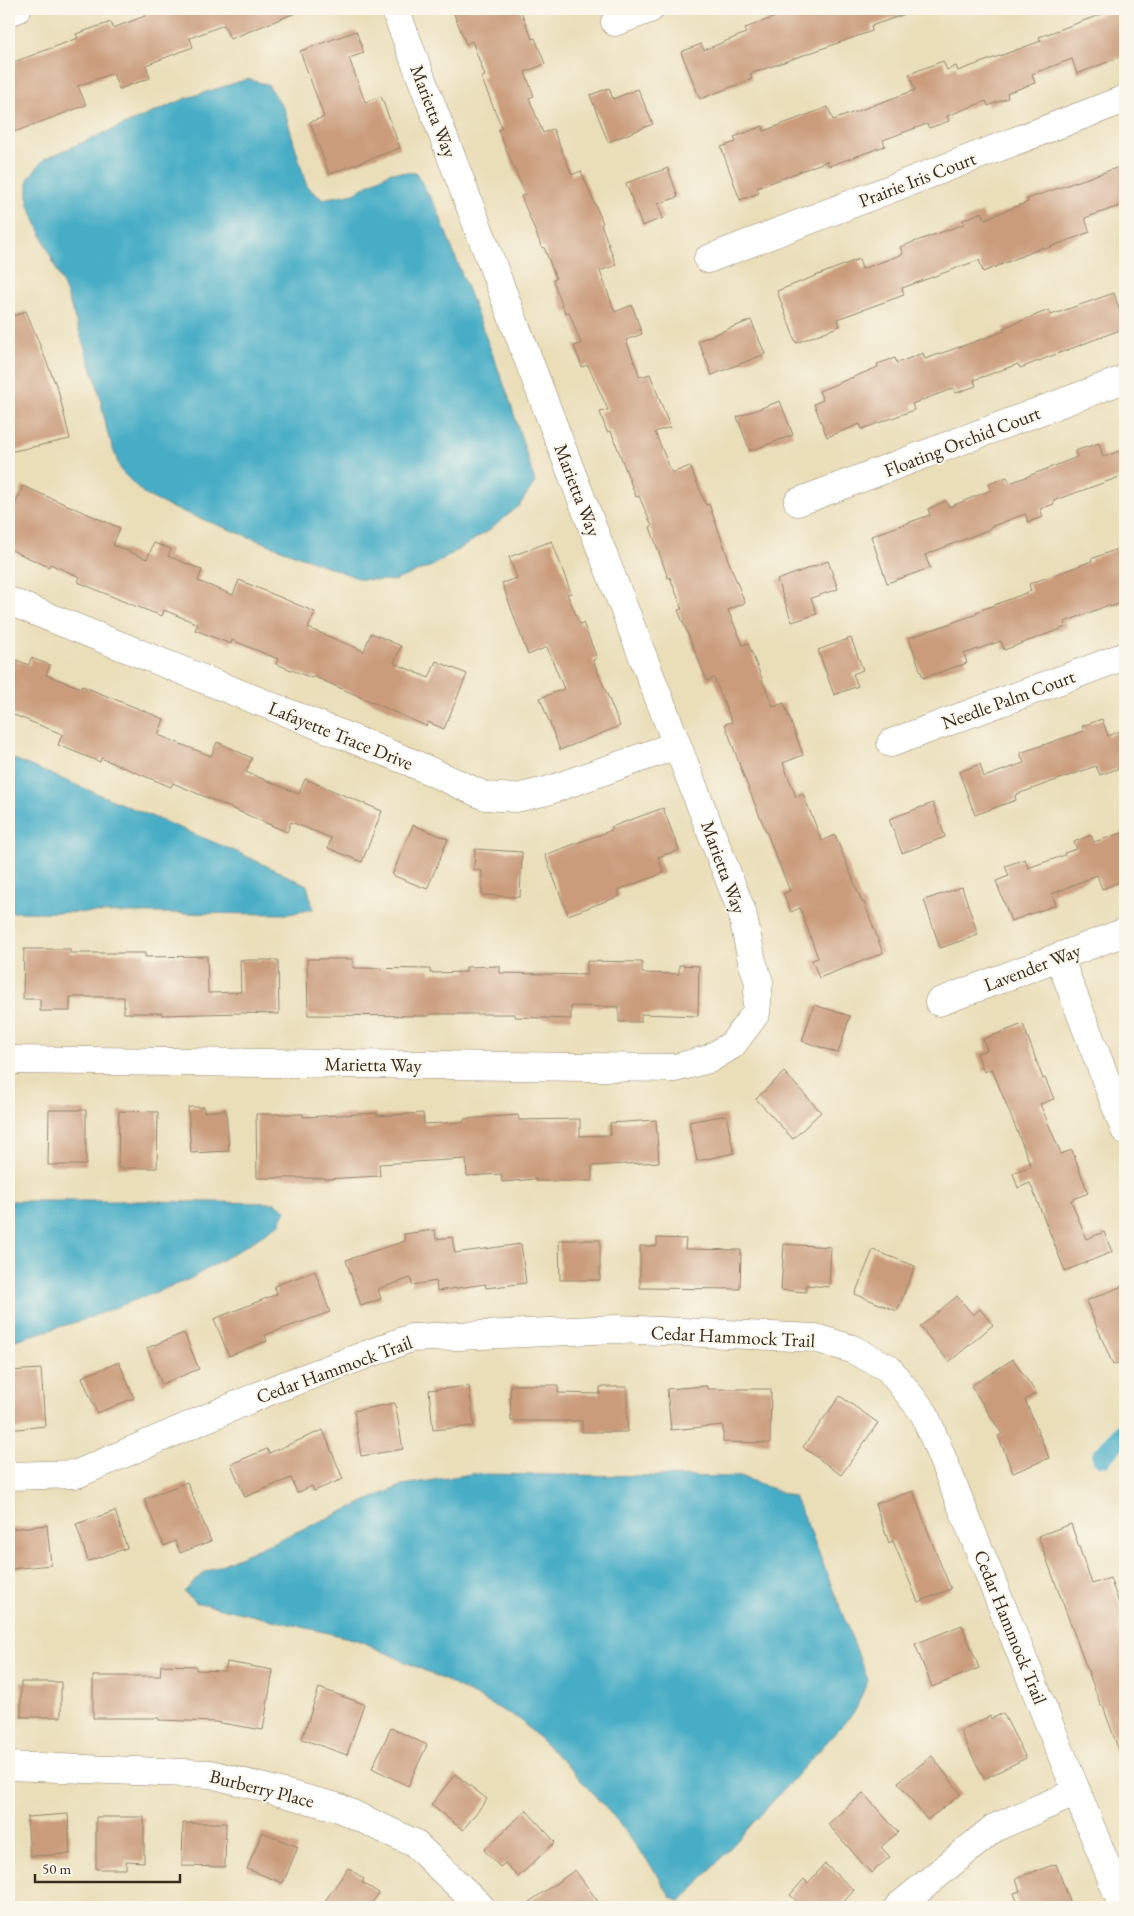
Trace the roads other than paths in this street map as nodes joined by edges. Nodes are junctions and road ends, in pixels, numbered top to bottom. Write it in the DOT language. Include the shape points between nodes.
graph roads {
  1 [pos="17,9"];
  2 [pos="395,9"];
  3 [pos="650,9"];
  4 [pos="9,12"];
  5 [pos="615,22"];
  6 [pos="1125,100"];
  7 [pos="708,259"];
  8 [pos="1125,379"];
  9 [pos="798,502"];
  10 [pos="9,601"];
  11 [pos="1125,656"];
  12 [pos="891,743"];
  13 [pos="677,745"];
  14 [pos="1125,932"];
  15 [pos="1059,957"];
  16 [pos="939,1002"];
  17 [pos="9,1060"];
  18 [pos="1125,1130"];
  19 [pos="9,1476"];
  20 [pos="9,1766"];
  21 [pos="1077,1792"];
  22 [pos="481,1907"];
  23 [pos="898,1907"];
  24 [pos="1123,1907"];
  1 -- 4 [label="street"];
  2 -- 13 [label="street, Marietta Way"];
  3 -- 5 [label="street"];
  6 -- 7 [label="street, Prairie Iris Court"];
  8 -- 9 [label="street, Floating Orchid Court"];
  10 -- 13 [label="street, Lafayette Trace Drive" via="410,762 485,796 516,798 547,791"];
  11 -- 12 [label="street, Needle Palm Court"];
  13 -- 17 [label="street, Marietta Way" via="742,912 759,982 756,1013 732,1045 709,1059 675,1068"];
  14 -- 15 [label="street, Lavender Way"];
  15 -- 16 [label="street, Lavender Way"];
  15 -- 18 [label="street"];
  19 -- 21 [label="street, Cedar Hammock Trail" via="77,1474 272,1390 411,1338 617,1329 815,1338 852,1349 888,1368 924,1413"];
  20 -- 22 [label="street, Burberry Place" via="211,1774 337,1807 414,1843"];
  21 -- 23 [label="street" via="994,1828"];
  21 -- 24 [label="street, Cedar Hammock Trail"];
}
